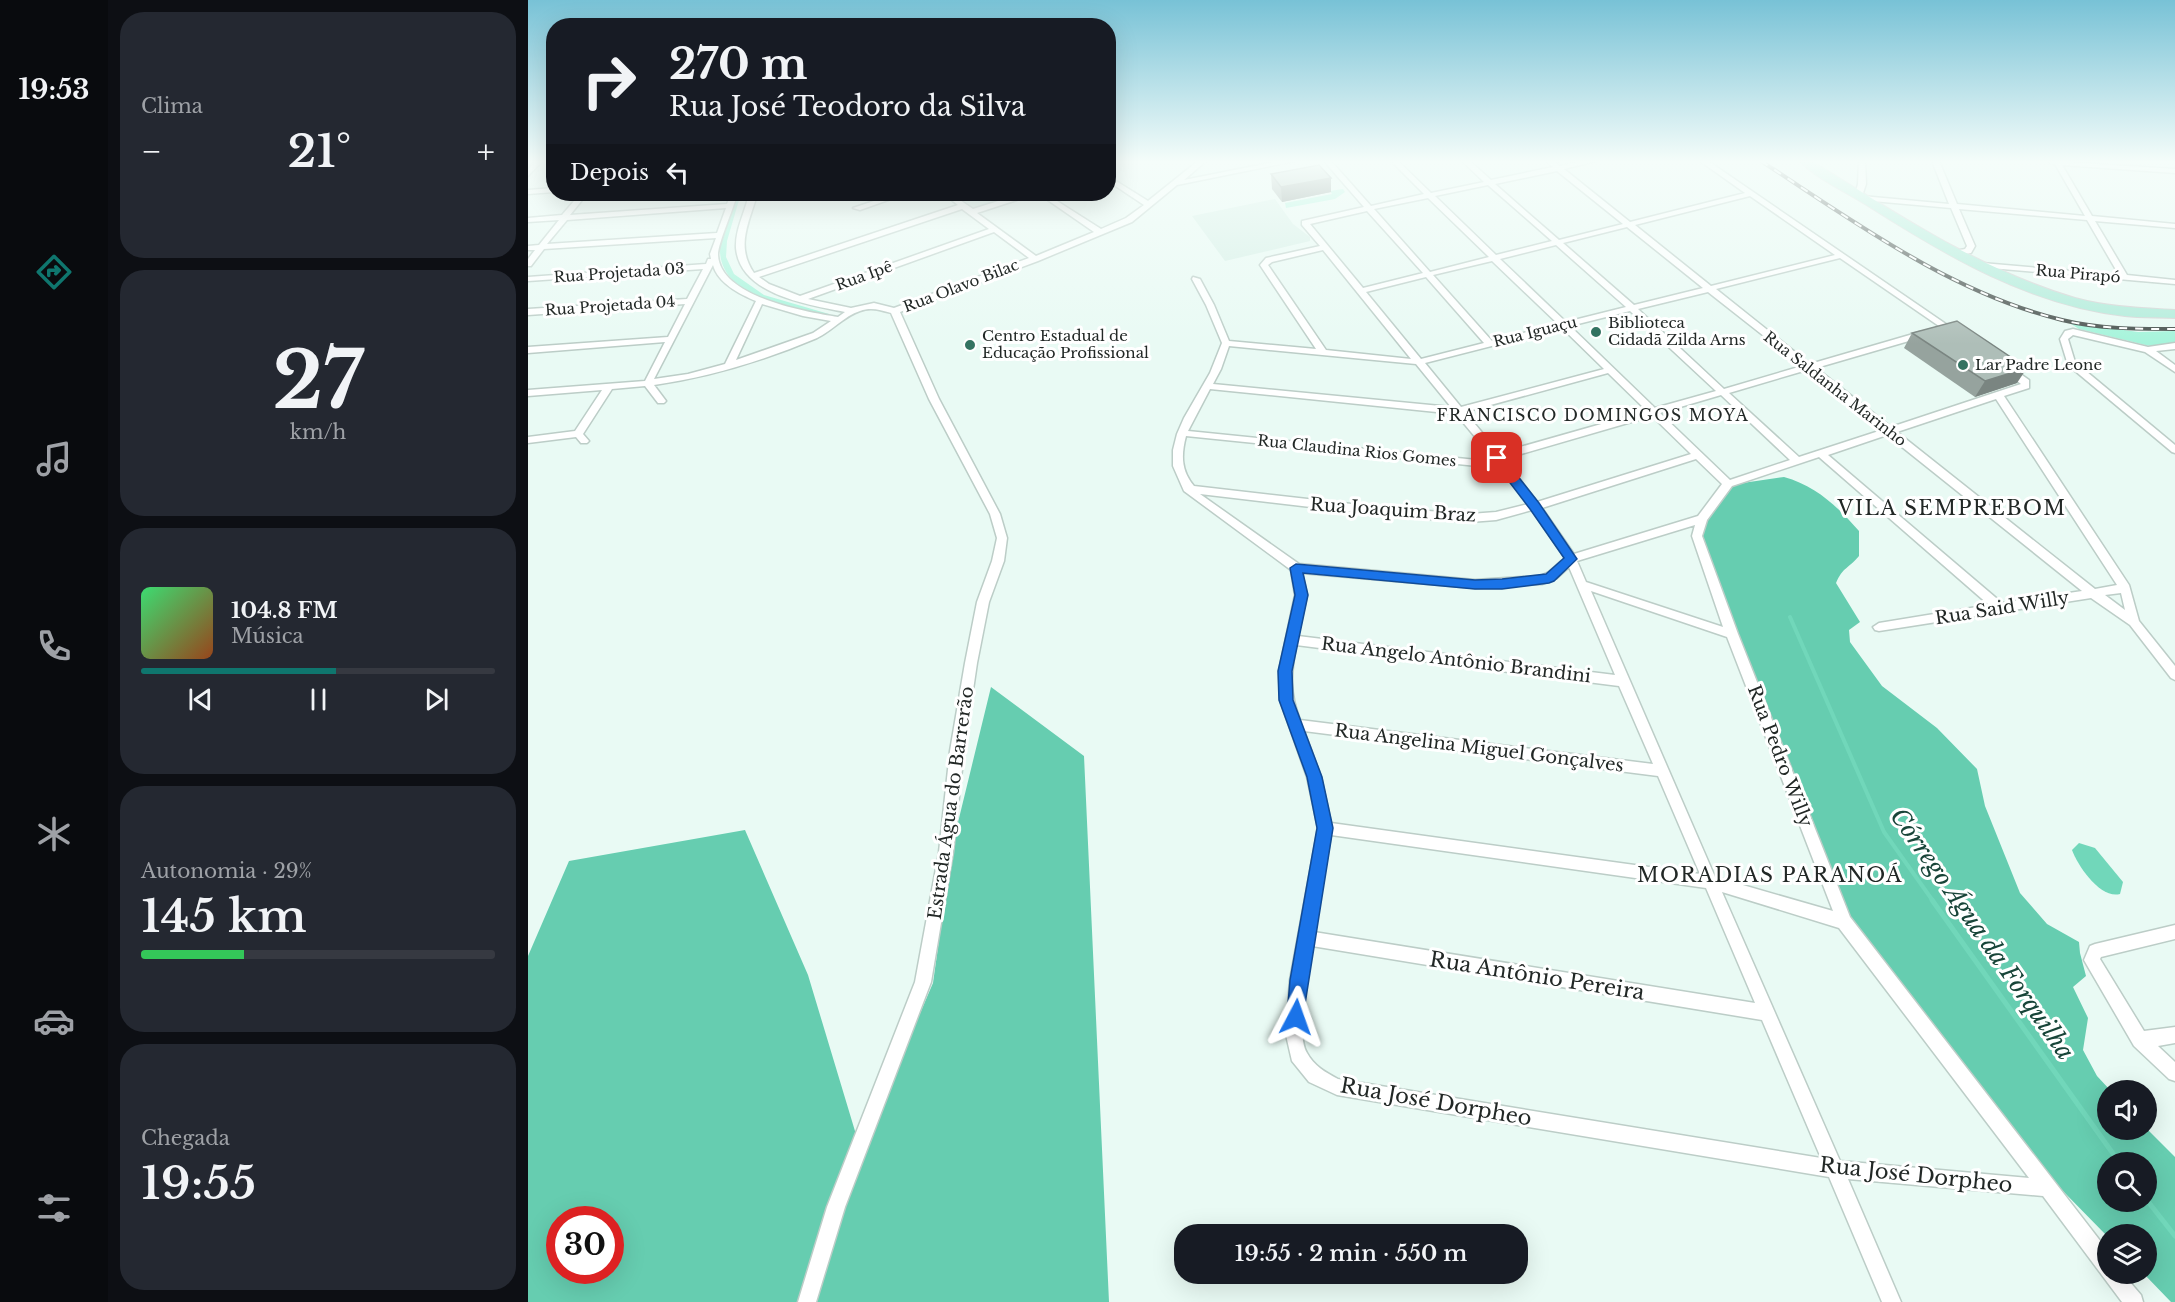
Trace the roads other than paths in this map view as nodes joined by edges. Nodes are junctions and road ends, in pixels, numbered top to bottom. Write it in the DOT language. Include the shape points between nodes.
graph roads {
  1 [pos="561,222"];
  2 [pos="724,222"];
  3 [pos="746,222"];
  4 [pos="916,222"];
  5 [pos="985,222"];
  6 [pos="1084,222"];
  7 [pos="1125,222"];
  8 [pos="1310,222"];
  9 [pos="1382,222"];
  10 [pos="1457,222"];
  11 [pos="1534,222"];
  12 [pos="1626,222"];
  13 [pos="1638,222"];
  14 [pos="1790,222"];
  15 [pos="1904,222"];
  16 [pos="1960,222"];
  17 [pos="2092,222"];
  18 [pos="2124,222"];
  19 [pos="1629,224"];
  20 [pos="2175,226"];
  21 [pos="995,229"];
  22 [pos="1100,232"];
  23 [pos="720,235"];
  24 [pos="1557,242"];
  25 [pos="542,247"];
  26 [pos="1324,247"];
  27 [pos="528,248"];
  28 [pos="1958,253"];
  29 [pos="714,254"];
  30 [pos="1839,256"];
  31 [pos="1035,258"];
  32 [pos="1496,258"];
  33 [pos="528,264"];
  34 [pos="1982,265"];
  35 [pos="709,266"];
  36 [pos="1429,274"];
  37 [pos="753,276"];
  38 [pos="2125,278"];
  39 [pos="528,279"];
  40 [pos="1196,279"];
  41 [pos="2175,282"];
  42 [pos="1711,289"];
  43 [pos="1361,291"];
  44 [pos="800,299"];
  45 [pos="691,301"];
  46 [pos="759,302"];
  47 [pos="1633,309"];
  48 [pos="852,310"];
  49 [pos="895,311"];
  50 [pos="528,312"];
  51 [pos="2175,314"];
  52 [pos="839,320"];
  53 [pos="1563,326"];
  54 [pos="1946,328"];
  55 [pos="671,339"];
  56 [pos="1964,340"];
  57 [pos="1226,343"];
  58 [pos="1489,343"];
  59 [pos="2175,346"];
  60 [pos="528,350"];
  61 [pos="2148,350"];
  62 [pos="1322,351"];
  63 [pos="1419,362"];
  64 [pos="1999,364"];
  65 [pos="729,366"];
  66 [pos="1809,368"];
  67 [pos="2175,369"];
  68 [pos="1610,370"];
  69 [pos="648,383"];
  70 [pos="609,386"];
  71 [pos="1207,386"];
  72 [pos="1723,392"];
  73 [pos="528,393"];
  74 [pos="1999,396"];
  75 [pos="662,401"];
  76 [pos="1458,411"];
  77 [pos="1655,412"];
  78 [pos="1889,431"];
  79 [pos="1182,433"];
  80 [pos="528,440"];
  81 [pos="2175,450"];
  82 [pos="1820,453"];
  83 [pos="1698,455"];
  84 [pos="1497,458"];
  85 [pos="1797,461"];
  86 [pos="1728,484"];
  87 [pos="1188,489"];
  88 [pos="1535,506"];
  89 [pos="1702,519"];
  90 [pos="1571,559"];
  91 [pos="1296,568"];
  92 [pos="1581,584"];
  93 [pos="2125,588"];
  94 [pos="2093,593"];
  95 [pos="2001,609"];
  96 [pos="2134,622"];
  97 [pos="1879,627"];
  98 [pos="1732,634"];
  99 [pos="1291,640"];
  100 [pos="2175,675"];
  101 [pos="1622,681"];
  102 [pos="1297,725"];
  103 [pos="1661,771"];
  104 [pos="1325,828"];
  105 [pos="1711,882"];
  106 [pos="1844,922"];
  107 [pos="2175,932"];
  108 [pos="1306,938"];
  109 [pos="1768,1013"];
  110 [pos="2175,1035"];
  111 [pos="2140,1040"];
  112 [pos="2175,1074"];
  113 [pos="1835,1169"];
  114 [pos="2047,1188"];
  115 [pos="2097,1253"];
  116 [pos="2120,1284"];
  117 [pos="807,1302"];
  118 [pos="1892,1302"];
  119 [pos="2134,1302"];
  1 -- 25 [label="street"];
  2 -- 23 [label="street"];
  3 -- 37 [label="street" via="739,249"];
  4 -- 37 [label="street"];
  5 -- 21 [label="street"];
  6 -- 22 [label="street"];
  7 -- 22 [label="street, Rua Olavo Bilac"];
  8 -- 26 [label="street" via="1305,223"];
  9 -- 36 [label="street"];
  10 -- 32 [label="street"];
  11 -- 24 [label="street"];
  12 -- 19 [label="street, Rua Saldanha Marinho"];
  13 -- 19 [label="street"];
  14 -- 30 [label="street"];
  15 -- 28 [label="main road"];
  16 -- 28 [label="street" via="1971,246"];
  17 -- 38 [label="street"];
  18 -- 20 [label="street"];
  19 -- 24 [label="street"];
  19 -- 42 [label="street, Rua Saldanha Marinho"];
  21 -- 31 [label="street"];
  21 -- 44 [label="street, Rua Ipê"];
  22 -- 31 [label="street, Rua Olavo Bilac"];
  23 -- 25 [label="street"];
  23 -- 29 [label="street"];
  24 -- 32 [label="street"];
  24 -- 47 [label="street"];
  25 -- 27 [label="street"];
  25 -- 33 [label="street"];
  26 -- 43 [label="street"];
  26 -- 62 [label="street" via="1269,260 1264,265"];
  28 -- 34 [label="main road"];
  29 -- 35 [label="street"];
  29 -- 46 [label="street" via="723,274"];
  30 -- 42 [label="street, Rua Iguaçu"];
  30 -- 54 [label="street"];
  31 -- 49 [label="street, Rua Olavo Bilac"];
  32 -- 36 [label="street"];
  32 -- 53 [label="street"];
  34 -- 38 [label="street, Rua Pirapó"];
  34 -- 51 [label="main road" via="2024,286 2083,304"];
  35 -- 39 [label="street, Rua Projetada 03"];
  35 -- 45 [label="street"];
  36 -- 43 [label="street"];
  36 -- 58 [label="street"];
  37 -- 44 [label="street, Rua Olavo Bilac"];
  38 -- 41 [label="street, Rua Pirapó"];
  40 -- 57 [label="street"];
  42 -- 47 [label="street, Rua Iguaçu"];
  42 -- 66 [label="street, Rua Saldanha Marinho"];
  43 -- 63 [label="street"];
  44 -- 48 [label="street, Rua Olavo Bilac"];
  45 -- 50 [label="street, Rua Projetada 04"];
  45 -- 55 [label="street"];
  46 -- 52 [label="street"];
  46 -- 65 [label="street"];
  47 -- 53 [label="street, Rua Iguaçu"];
  47 -- 72 [label="street"];
  48 -- 49 [label="street, Rua Olavo Bilac" via="874,306"];
  48 -- 52 [label="street"];
  49 -- 117 [label="street, Estrada Água do Barrerão" via="934,399 995,514 1002,538 999,561 983,602 971,663 946,852 923,982 836,1207"];
  52 -- 65 [label="street" via="816,335"];
  53 -- 58 [label="street, Rua Iguaçu"];
  53 -- 68 [label="street"];
  54 -- 56 [label="street"];
  54 -- 66 [label="street, Rua Claudina Rios Gomes"];
  55 -- 60 [label="street"];
  55 -- 69 [label="street"];
  57 -- 62 [label="street, Rua Iguaçu"];
  57 -- 71 [label="street"];
  58 -- 63 [label="street, Rua Iguaçu"];
  59 -- 61 [label="street"];
  61 -- 67 [label="street"];
  61 -- 81 [label="street" via="2096,336 2068,333 2064,339 2071,363"];
  62 -- 63 [label="street, Rua Iguaçu"];
  63 -- 76 [label="street"];
  64 -- 74 [label="street" via="2027,384"];
  65 -- 69 [label="street"];
  66 -- 72 [label="street, Rua Claudina Rios Gomes"];
  66 -- 78 [label="street, Rua Saldanha Marinho"];
  68 -- 76 [label="street"];
  68 -- 77 [label="street"];
  69 -- 70 [label="street"];
  69 -- 75 [label="street"];
  70 -- 73 [label="street"];
  70 -- 80 [label="street" via="581,438"];
  71 -- 76 [label="street"];
  71 -- 79 [label="street"];
  72 -- 77 [label="street, Rua Claudina Rios Gomes"];
  72 -- 85 [label="street"];
  74 -- 78 [label="street"];
  74 -- 93 [label="street"];
  76 -- 84 [label="street"];
  77 -- 83 [label="street"];
  77 -- 84 [label="street, Rua Claudina Rios Gomes"];
  78 -- 82 [label="street"];
  78 -- 94 [label="street, Rua Saldanha Marinho"];
  79 -- 84 [label="street, Rua Claudina Rios Gomes" via="1466,463"];
  79 -- 87 [label="street" via="1177,443 1176,464"];
  82 -- 85 [label="street"];
  82 -- 95 [label="street"];
  83 -- 86 [label="street"];
  83 -- 88 [label="street, Rua Joaquim Braz"];
  84 -- 88 [label="street"];
  85 -- 86 [label="street"];
  86 -- 89 [label="street"];
  87 -- 88 [label="street, Rua Joaquim Braz" via="1470,518"];
  87 -- 91 [label="street"];
  88 -- 90 [label="street"];
  89 -- 90 [label="street"];
  89 -- 98 [label="street, Rua Pedro Willy" via="1697,536"];
  90 -- 91 [label="street" via="1549,578 1488,585"];
  90 -- 92 [label="street"];
  91 -- 99 [label="street, Rua José Dorpheo" via="1301,595"];
  92 -- 98 [label="street"];
  92 -- 101 [label="street"];
  93 -- 94 [label="street, Rua Said Willy"];
  93 -- 96 [label="street"];
  94 -- 95 [label="street, Rua Said Willy"];
  94 -- 96 [label="street, Rua Saldanha Marinho"];
  95 -- 97 [label="street, Rua Said Willy"];
  96 -- 100 [label="street"];
  98 -- 106 [label="street, Rua Pedro Willy"];
  99 -- 101 [label="street, Rua Angelo Antônio Brandini"];
  99 -- 102 [label="street, Rua José Dorpheo" via="1285,671 1286,700"];
  101 -- 103 [label="street"];
  102 -- 103 [label="street, Rua Angelina Miguel Gonçalves"];
  102 -- 104 [label="street, Rua José Dorpheo"];
  103 -- 105 [label="street"];
  104 -- 105 [label="street"];
  104 -- 108 [label="street, Rua José Dorpheo"];
  105 -- 106 [label="street"];
  105 -- 109 [label="street"];
  106 -- 114 [label="street, Rua Pedro Willy"];
  107 -- 111 [label="street" via="2095,951 2092,960"];
  108 -- 109 [label="street, Rua Antônio Pereira"];
  108 -- 113 [label="street, Rua José Dorpheo" via="1294,1035 1298,1055 1315,1076 1337,1087"];
  109 -- 113 [label="street"];
  110 -- 111 [label="street"];
  111 -- 112 [label="street"];
  113 -- 114 [label="street, Rua José Dorpheo"];
  113 -- 118 [label="street"];
  114 -- 115 [label="street, Rua Pedro Willy"];
  116 -- 119 [label="street"];
}
